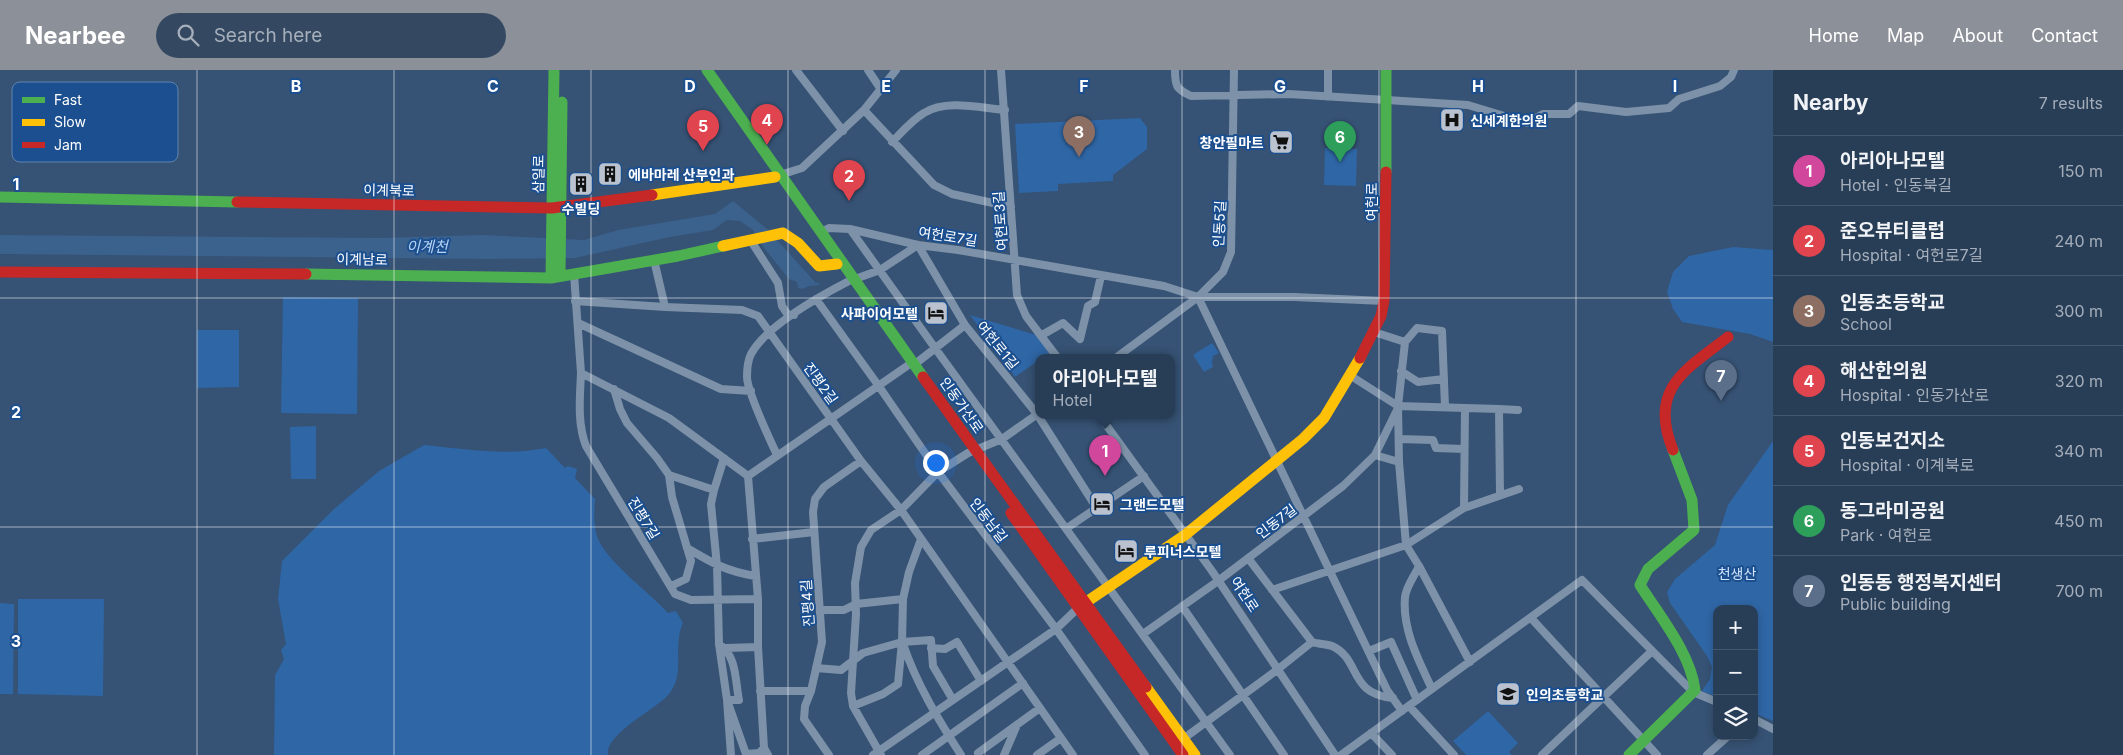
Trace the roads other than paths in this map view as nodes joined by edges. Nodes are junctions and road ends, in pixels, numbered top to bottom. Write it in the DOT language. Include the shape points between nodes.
graph roads {
  1 [pos="554,70"];
  2 [pos="562,70"];
  3 [pos="700,70"];
  4 [pos="707,70"];
  5 [pos="796,70"];
  6 [pos="868,70"];
  7 [pos="896,70"];
  8 [pos="1001,70"];
  9 [pos="1175,70"];
  10 [pos="1234,70"];
  11 [pos="1328,70"];
  12 [pos="1386,70"];
  13 [pos="1734,70"];
  14 [pos="880,88"];
  15 [pos="1234,94"];
  16 [pos="1328,97"];
  17 [pos="1385,101"];
  18 [pos="864,110"];
  19 [pos="1005,110"];
  20 [pos="843,131"];
  21 [pos="892,142"];
  22 [pos="778,176"];
  23 [pos="0,197"];
  24 [pos="1011,206"];
  25 [pos="556,207"];
  26 [pos="850,229"];
  27 [pos="821,232"];
  28 [pos="751,241"];
  29 [pos="918,245"];
  30 [pos="654,260"];
  31 [pos="1015,261"];
  32 [pos="837,264"];
  33 [pos="880,270"];
  34 [pos="0,272"];
  35 [pos="574,274"];
  36 [pos="1101,276"];
  37 [pos="555,277"];
  38 [pos="852,280"];
  39 [pos="1198,297"];
  40 [pos="816,299"];
  41 [pos="575,300"];
  42 [pos="1384,302"];
  43 [pos="665,308"];
  44 [pos="794,315"];
  45 [pos="578,323"];
  46 [pos="965,325"];
  47 [pos="1374,332"];
  48 [pos="769,333"];
  49 [pos="1042,335"];
  50 [pos="1728,337"];
  51 [pos="1405,342"];
  52 [pos="935,348"];
  53 [pos="1055,354"];
  54 [pos="1121,354"];
  55 [pos="911,365"];
  56 [pos="1400,371"];
  57 [pos="581,373"];
  58 [pos="1351,376"];
  59 [pos="1444,379"];
  60 [pos="878,385"];
  61 [pos="614,389"];
  62 [pos="751,391"];
  63 [pos="1398,406"];
  64 [pos="1445,407"];
  65 [pos="1465,408"];
  66 [pos="1499,409"];
  67 [pos="1035,410"];
  68 [pos="1518,410"];
  69 [pos="1035,416"];
  70 [pos="831,419"];
  71 [pos="1041,419"];
  72 [pos="1102,419"];
  73 [pos="1002,439"];
  74 [pos="1399,439"];
  75 [pos="1464,449"];
  76 [pos="972,451"];
  77 [pos="777,455"];
  78 [pos="1375,455"];
  79 [pos="724,458"];
  80 [pos="1276,460"];
  81 [pos="861,461"];
  82 [pos="1399,462"];
  83 [pos="938,472"];
  84 [pos="668,475"];
  85 [pos="748,476"];
  86 [pos="1144,476"];
  87 [pos="1519,489"];
  88 [pos="714,490"];
  89 [pos="1500,495"];
  90 [pos="1096,508"];
  91 [pos="1464,508"];
  92 [pos="901,510"];
  93 [pos="1303,516"];
  94 [pos="1066,528"];
  95 [pos="814,532"];
  96 [pos="1185,535"];
  97 [pos="752,539"];
  98 [pos="922,539"];
  99 [pos="1406,545"];
  100 [pos="686,548"];
  101 [pos="1248,558"];
  102 [pos="717,566"];
  103 [pos="1419,566"];
  104 [pos="1330,572"];
  105 [pos="755,576"];
  106 [pos="1218,581"];
  107 [pos="671,586"];
  108 [pos="1109,587"];
  109 [pos="1272,590"];
  110 [pos="716,599"];
  111 [pos="758,599"];
  112 [pos="904,599"];
  113 [pos="856,604"];
  114 [pos="1082,606"];
  115 [pos="1182,606"];
  116 [pos="820,610"];
  117 [pos="1531,618"];
  118 [pos="1056,629"];
  119 [pos="1143,634"];
  120 [pos="902,642"];
  121 [pos="1312,642"];
  122 [pos="931,644"];
  123 [pos="722,646"];
  124 [pos="758,647"];
  125 [pos="1368,651"];
  126 [pos="1652,651"];
  127 [pos="852,662"];
  128 [pos="1008,662"];
  129 [pos="1470,662"];
  130 [pos="816,668"];
  131 [pos="1278,670"];
  132 [pos="981,681"];
  133 [pos="1023,683"];
  134 [pos="1432,689"];
  135 [pos="760,691"];
  136 [pos="811,691"];
  137 [pos="1693,692"];
  138 [pos="1243,695"];
  139 [pos="1604,697"];
  140 [pos="1393,698"];
  141 [pos="727,700"];
  142 [pos="953,700"];
  143 [pos="1417,700"];
  144 [pos="1713,700"];
  145 [pos="853,706"];
  146 [pos="1040,708"];
  147 [pos="1406,708"];
  148 [pos="934,714"];
  149 [pos="1758,721"];
  150 [pos="1206,722"];
  151 [pos="1017,724"];
  152 [pos="1773,729"];
  153 [pos="1371,733"];
  154 [pos="949,737"];
  155 [pos="1061,738"];
  156 [pos="1183,739"];
  157 [pos="1644,740"];
  158 [pos="1724,740"];
  159 [pos="766,751"];
  160 [pos="978,753"];
  161 [pos="877,754"];
  162 [pos="925,754"];
  163 [pos="731,755"];
  164 [pos="829,755"];
  165 [pos="961,755"];
  166 [pos="1004,755"];
  167 [pos="1037,755"];
  168 [pos="1073,755"];
  169 [pos="1145,755"];
  170 [pos="1183,755"];
  171 [pos="1195,755"];
  172 [pos="1230,755"];
  173 [pos="1284,755"];
  174 [pos="1335,755"];
  175 [pos="1341,755"];
  176 [pos="1392,755"];
  177 [pos="1454,755"];
  178 [pos="1542,755"];
  179 [pos="1628,755"];
  180 [pos="1658,755"];
  181 [pos="1708,755"];
  1 -- 25 [label="street, 삼일로"];
  2 -- 25 [label="street, 삼일로"];
  3 -- 22 [label="street, 인동가산로"];
  4 -- 22 [label="street, 인동가산로"];
  5 -- 20 [label="street"];
  6 -- 14 [label="street"];
  7 -- 14 [label="street"];
  8 -- 19 [label="street, 여헌로3길"];
  9 -- 15 [label="street" via="1176,85 1190,96"];
  10 -- 15 [label="street, 인동5길"];
  11 -- 16 [label="street"];
  12 -- 17 [label="street, 여헌로"];
  13 -- 17 [label="street" via="1720,86 1679,99 1669,108 1626,112 1578,106 1569,114 1543,114 1527,123 1468,105"];
  14 -- 18 [label="street"];
  15 -- 16 [label="street"];
  15 -- 39 [label="street, 인동5길" via="1231,252 1223,272"];
  16 -- 17 [label="street"];
  17 -- 42 [label="street, 여헌로"];
  18 -- 20 [label="street"];
  18 -- 21 [label="street"];
  19 -- 21 [label="street" via="934,108 915,119"];
  19 -- 24 [label="street, 여헌로3길"];
  20 -- 22 [label="street" via="802,168"];
  21 -- 24 [label="street" via="942,190"];
  22 -- 25 [label="street, 이계북로"];
  22 -- 27 [label="street, 인동가산로"];
  22 -- 32 [label="street, 인동가산로"];
  23 -- 25 [label="street, 이계북로"];
  24 -- 31 [label="street, 여헌로3길"];
  25 -- 37 [label="street, 삼일로"];
  26 -- 27 [label="street, 여헌로7길" via="828,228"];
  26 -- 29 [label="street, 여헌로7길"];
  26 -- 33 [label="street"];
  27 -- 38 [label="street, 인동가산로"];
  28 -- 30 [label="street, 이계남로"];
  28 -- 32 [label="street, 이계남로" via="784,233 791,236 819,266"];
  28 -- 44 [label="street" via="778,282 782,306 788,315"];
  29 -- 31 [label="street, 여헌로7길"];
  29 -- 33 [label="street"];
  29 -- 46 [label="street, 여헌로1길"];
  30 -- 35 [label="street, 이계남로"];
  30 -- 43 [label="street"];
  31 -- 36 [label="street, 여헌로7길"];
  31 -- 49 [label="street, 여헌로3길" via="1017,295 1026,316"];
  32 -- 38 [label="street, 인동가산로"];
  33 -- 38 [label="street"];
  33 -- 52 [label="street"];
  34 -- 37 [label="street, 이계남로"];
  35 -- 37 [label="street, 이계남로"];
  35 -- 41 [label="street, 진평7길"];
  36 -- 39 [label="street, 여헌로7길" via="1164,286"];
  36 -- 49 [label="street" via="1095,302 1088,306 1080,339 1063,323"];
  38 -- 40 [label="street"];
  38 -- 55 [label="street, 인동가산로"];
  39 -- 42 [label="street, 여헌로7길" via="1294,297"];
  39 -- 54 [label="street, 인동5길"];
  39 -- 80 [label="street"];
  40 -- 44 [label="street"];
  40 -- 60 [label="street, 인동남길"];
  41 -- 43 [label="street, 진평2길"];
  41 -- 45 [label="street, 진평7길"];
  42 -- 47 [label="street, 여헌로"];
  43 -- 48 [label="street, 진평2길" via="751,312 758,316"];
  44 -- 48 [label="street"];
  45 -- 57 [label="street, 진평7길"];
  45 -- 62 [label="street" via="721,389"];
  46 -- 52 [label="street"];
  46 -- 67 [label="street, 여헌로1길"];
  47 -- 51 [label="street"];
  47 -- 58 [label="street, 여헌로"];
  48 -- 62 [label="street" via="750,356 747,378"];
  48 -- 70 [label="street, 진평2길"];
  49 -- 53 [label="street, 여헌로3길"];
  50 -- 137 [label="street" via="1682,373 1668,392 1667,430 1692,501 1694,530 1648,569 1640,585 1686,661 1694,684"];
  51 -- 56 [label="street"];
  51 -- 59 [label="street" via="1417,328 1442,331"];
  52 -- 55 [label="street"];
  52 -- 73 [label="street"];
  55 -- 60 [label="street"];
  55 -- 76 [label="street, 인동가산로"];
  56 -- 59 [label="street" via="1418,382"];
  56 -- 63 [label="street"];
  57 -- 61 [label="street"];
  57 -- 107 [label="street, 진평7길" via="580,416 586,446"];
  58 -- 63 [label="street"];
  58 -- 80 [label="street, 여헌로" via="1324,418 1304,439"];
  59 -- 64 [label="street"];
  60 -- 70 [label="street"];
  60 -- 83 [label="street, 인동남길"];
  61 -- 79 [label="street" via="669,418"];
  61 -- 84 [label="street" via="627,423"];
  62 -- 77 [label="street"];
  63 -- 64 [label="street"];
  63 -- 74 [label="street"];
  63 -- 78 [label="street, 인동7길"];
  64 -- 65 [label="street"];
  65 -- 66 [label="street"];
  65 -- 75 [label="street"];
  66 -- 68 [label="street"];
  66 -- 89 [label="street"];
  69 -- 73 [label="street"];
  70 -- 77 [label="street"];
  70 -- 81 [label="street, 진평2길"];
  71 -- 90 [label="street, 여헌로1길"];
  72 -- 86 [label="street"];
  73 -- 76 [label="street"];
  73 -- 94 [label="street"];
  74 -- 75 [label="street" via="1433,440 1436,448"];
  74 -- 82 [label="street"];
  75 -- 91 [label="street"];
  76 -- 83 [label="street"];
  76 -- 114 [label="street, 인동가산로"];
  77 -- 85 [label="street"];
  78 -- 82 [label="street"];
  78 -- 93 [label="street, 인동7길" via="1343,486"];
  79 -- 85 [label="street"];
  79 -- 88 [label="street"];
  80 -- 93 [label="street"];
  80 -- 96 [label="street, 여헌로"];
  81 -- 92 [label="street, 진평2길"];
  81 -- 95 [label="street, 진평4길" via="824,487 814,499"];
  82 -- 99 [label="street"];
  83 -- 92 [label="street"];
  83 -- 118 [label="street, 인동남길"];
  84 -- 88 [label="street"];
  84 -- 100 [label="street"];
  85 -- 97 [label="street"];
  86 -- 90 [label="street"];
  86 -- 96 [label="street"];
  87 -- 89 [label="street"];
  88 -- 102 [label="street" via="712,516"];
  89 -- 91 [label="street"];
  90 -- 94 [label="street"];
  91 -- 99 [label="street"];
  92 -- 98 [label="street, 진평2길"];
  92 -- 113 [label="street" via="871,530 861,547 855,584"];
  93 -- 101 [label="street, 인동7길"];
  93 -- 104 [label="street"];
  94 -- 108 [label="street"];
  95 -- 97 [label="street"];
  95 -- 116 [label="street, 진평4길"];
  96 -- 106 [label="street, 여헌로"];
  96 -- 108 [label="street, 여헌로"];
  97 -- 105 [label="street"];
  98 -- 112 [label="street" via="909,572"];
  98 -- 128 [label="street, 진평2길"];
  99 -- 103 [label="street"];
  99 -- 104 [label="street"];
  100 -- 102 [label="street"];
  100 -- 107 [label="street" via="691,561 689,573"];
  101 -- 106 [label="street, 인동7길"];
  101 -- 109 [label="street"];
  102 -- 105 [label="street"];
  102 -- 110 [label="street"];
  103 -- 129 [label="street"];
  103 -- 134 [label="street" via="1405,596 1406,614 1413,648"];
  104 -- 109 [label="street"];
  104 -- 125 [label="street"];
  105 -- 111 [label="street"];
  106 -- 115 [label="street, 인동7길"];
  106 -- 131 [label="street, 여헌로"];
  107 -- 110 [label="street, 진평7길" via="675,594 684,599"];
  108 -- 114 [label="street, 여헌로"];
  108 -- 119 [label="street"];
  109 -- 121 [label="street"];
  110 -- 111 [label="street, 진평7길"];
  110 -- 123 [label="street"];
  111 -- 124 [label="street"];
  112 -- 113 [label="street"];
  112 -- 120 [label="street"];
  113 -- 116 [label="street" via="844,610"];
  113 -- 127 [label="street"];
  114 -- 118 [label="street"];
  114 -- 156 [label="street, 인동가산로"];
  114 -- 170 [label="street, 인동가산로"];
  115 -- 119 [label="street, 인동7길"];
  115 -- 138 [label="street"];
  116 -- 130 [label="street, 진평4길" via="822,642"];
  117 -- 126 [label="street" via="1582,580"];
  117 -- 129 [label="street"];
  117 -- 139 [label="street"];
  118 -- 128 [label="street"];
  118 -- 169 [label="street, 인동남길"];
  119 -- 150 [label="street"];
  120 -- 122 [label="street"];
  120 -- 127 [label="street" via="863,653"];
  120 -- 145 [label="street" via="898,684"];
  120 -- 148 [label="street"];
  121 -- 131 [label="street"];
  121 -- 140 [label="street" via="1332,646 1347,659 1363,687 1378,696"];
  122 -- 132 [label="street" via="945,649 957,642"];
  122 -- 142 [label="street" via="933,666"];
  123 -- 124 [label="street"];
  123 -- 141 [label="street"];
  123 -- 141 [label="street" via="735,668 739,700"];
  124 -- 135 [label="street"];
  125 -- 140 [label="street"];
  125 -- 143 [label="street" via="1391,642"];
  126 -- 137 [label="street"];
  126 -- 139 [label="street"];
  127 -- 130 [label="street" via="841,670"];
  127 -- 145 [label="street"];
  128 -- 132 [label="street"];
  128 -- 133 [label="street, 진평2길"];
  129 -- 134 [label="street"];
  130 -- 136 [label="street, 진평4길"];
  131 -- 138 [label="street"];
  131 -- 174 [label="street, 여헌로"];
  132 -- 142 [label="street"];
  133 -- 146 [label="street, 진평2길"];
  133 -- 154 [label="street"];
  134 -- 143 [label="street"];
  135 -- 136 [label="street"];
  135 -- 159 [label="street"];
  136 -- 164 [label="street, 진평4길" via="804,719"];
  137 -- 144 [label="street"];
  137 -- 157 [label="street"];
  138 -- 150 [label="street"];
  138 -- 173 [label="street"];
  139 -- 157 [label="street"];
  139 -- 178 [label="street"];
  140 -- 147 [label="street"];
  141 -- 159 [label="street" via="746,754"];
  141 -- 163 [label="street"];
  142 -- 148 [label="street"];
  143 -- 147 [label="street"];
  145 -- 161 [label="street"];
  146 -- 151 [label="street"];
  146 -- 155 [label="street, 진평2길"];
  147 -- 153 [label="street"];
  147 -- 177 [label="street"];
  148 -- 154 [label="street"];
  148 -- 161 [label="street"];
  149 -- 152 [label="street"];
  150 -- 156 [label="street"];
  150 -- 172 [label="street"];
  151 -- 160 [label="street"];
  151 -- 166 [label="street"];
  153 -- 175 [label="street"];
  153 -- 176 [label="street"];
  154 -- 162 [label="street"];
  154 -- 165 [label="street"];
  155 -- 167 [label="street"];
  155 -- 168 [label="street, 진평2길"];
  156 -- 171 [label="street, 인동가산로"];
  157 -- 179 [label="street"];
  157 -- 180 [label="street"];
  158 -- 181 [label="street"];
}
